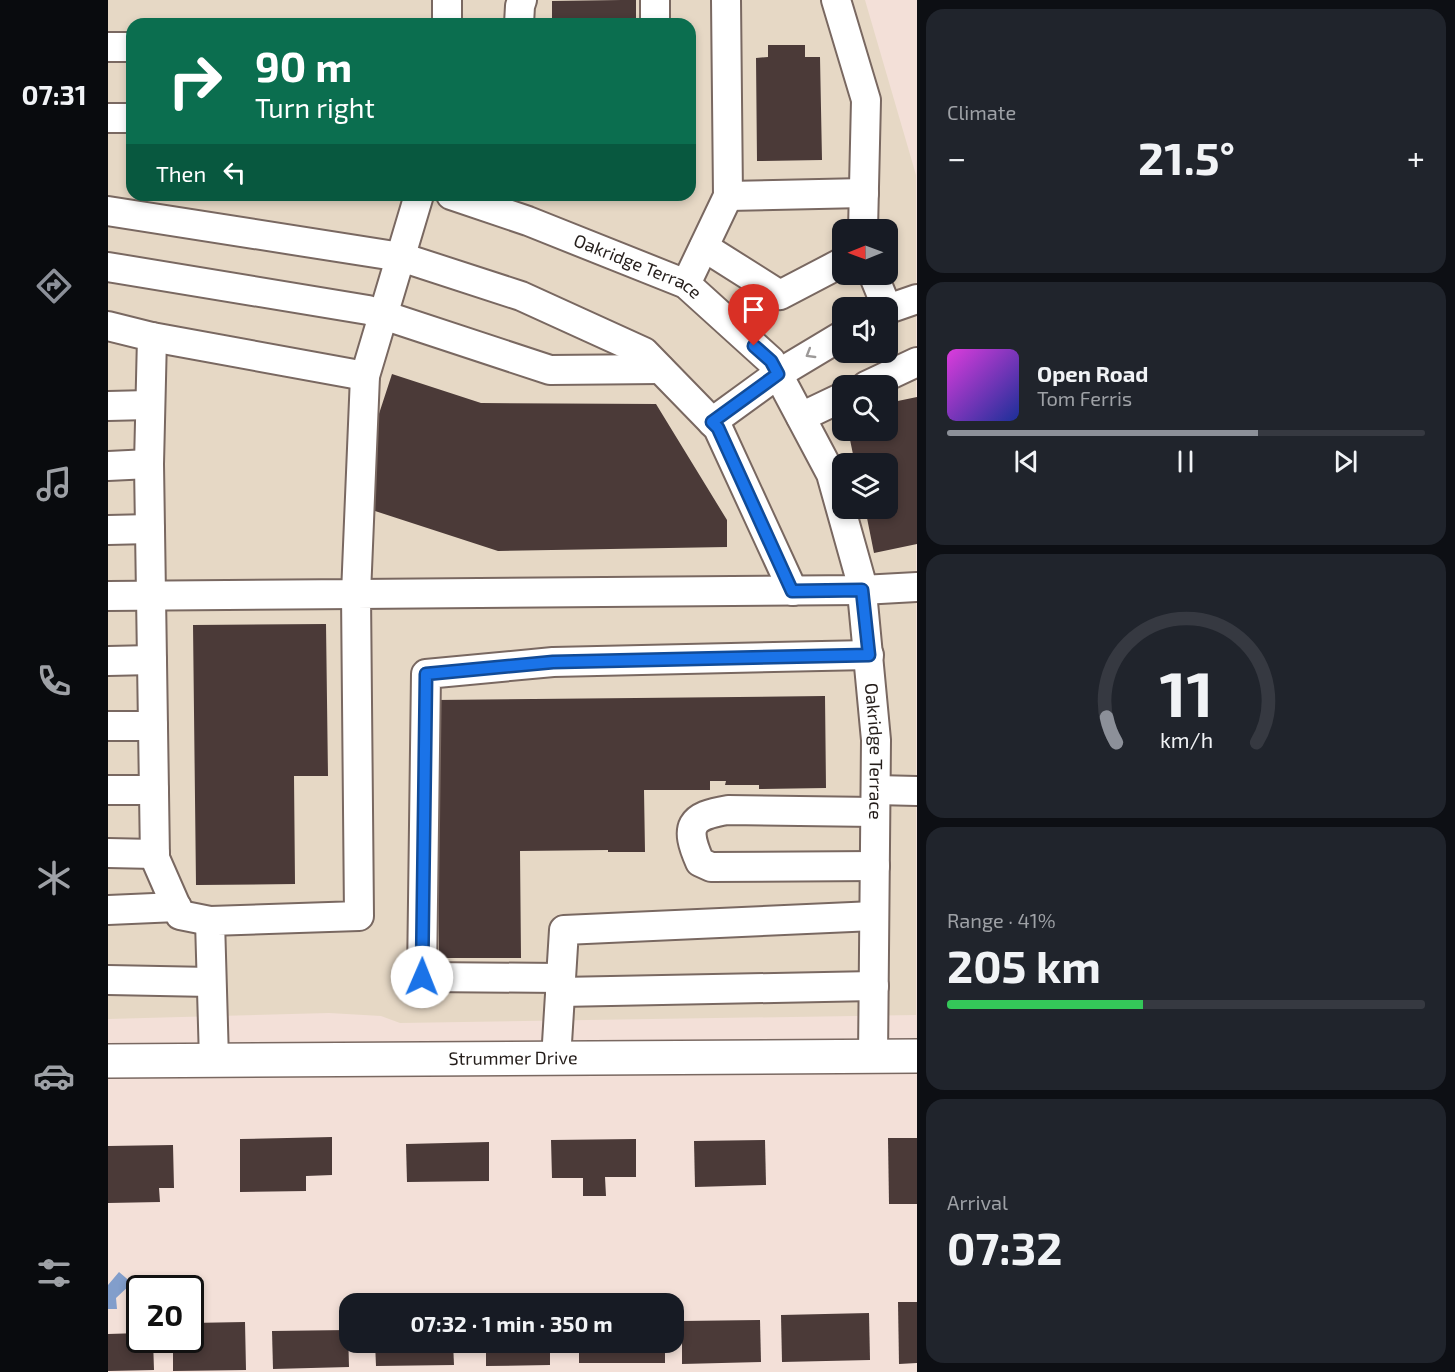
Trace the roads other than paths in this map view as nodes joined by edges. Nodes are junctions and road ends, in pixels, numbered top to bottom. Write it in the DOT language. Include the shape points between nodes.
graph roads {
  1 [pos="447,0"];
  2 [pos="522,0"];
  3 [pos="655,0"];
  4 [pos="726,0"];
  5 [pos="836,0"];
  6 [pos="447,18"];
  7 [pos="519,18"];
  8 [pos="655,18"];
  9 [pos="108,47"];
  10 [pos="126,47"];
  11 [pos="108,118"];
  12 [pos="126,118"];
  13 [pos="864,193"];
  14 [pos="728,196"];
  15 [pos="417,201"];
  16 [pos="486,201"];
  17 [pos="516,206"];
  18 [pos="108,211"];
  19 [pos="863,219"];
  20 [pos="704,247"];
  21 [pos="401,257"];
  22 [pos="108,267"];
  23 [pos="832,268"];
  24 [pos="686,284"];
  25 [pos="916,299"];
  26 [pos="898,305"];
  27 [pos="384,314"];
  28 [pos="108,326"];
  29 [pos="152,337"];
  30 [pos="832,342"];
  31 [pos="916,362"];
  32 [pos="660,369"];
  33 [pos="778,374"];
  34 [pos="889,375"];
  35 [pos="365,376"];
  36 [pos="832,402"];
  37 [pos="149,405"];
  38 [pos="108,406"];
  39 [pos="801,417"];
  40 [pos="712,422"];
  41 [pos="148,464"];
  42 [pos="108,466"];
  43 [pos="150,529"];
  44 [pos="108,530"];
  45 [pos="916,586"];
  46 [pos="862,590"];
  47 [pos="792,591"];
  48 [pos="356,594"];
  49 [pos="151,595"];
  50 [pos="108,597"];
  51 [pos="869,655"];
  52 [pos="152,660"];
  53 [pos="108,661"];
  54 [pos="108,726"];
  55 [pos="153,726"];
  56 [pos="108,790"];
  57 [pos="153,790"];
  58 [pos="916,791"];
  59 [pos="875,801"];
  60 [pos="108,853"];
  61 [pos="155,854"];
  62 [pos="875,866"];
  63 [pos="177,907"];
  64 [pos="108,910"];
  65 [pos="874,916"];
  66 [pos="210,921"];
  67 [pos="108,980"];
  68 [pos="212,982"];
  69 [pos="560,985"];
  70 [pos="874,986"];
  71 [pos="916,1056"];
  72 [pos="873,1057"];
  73 [pos="556,1059"];
  74 [pos="214,1060"];
  75 [pos="108,1061"];
  1 -- 6 [label="street"];
  2 -- 7 [label="street"];
  3 -- 8 [label="street"];
  4 -- 14 [label="street"];
  5 -- 13 [label="street" via="866,100"];
  9 -- 10 [label="street"];
  11 -- 12 [label="street"];
  13 -- 14 [label="street"];
  13 -- 19 [label="street"];
  14 -- 20 [label="street"];
  15 -- 21 [label="street"];
  16 -- 17 [label="street, Oakridge Terrace"];
  17 -- 24 [label="street, Oakridge Terrace"];
  18 -- 21 [label="street"];
  20 -- 23 [label="street" via="780,295"];
  20 -- 24 [label="street"];
  21 -- 27 [label="street"];
  21 -- 32 [label="street" via="521,296 644,352"];
  22 -- 27 [label="street"];
  24 -- 33 [label="street, Oakridge Terrace" via="771,361"];
  25 -- 26 [label="street"];
  27 -- 32 [label="street" via="550,370"];
  27 -- 35 [label="street"];
  28 -- 29 [label="street"];
  29 -- 35 [label="street"];
  29 -- 37 [label="street"];
  30 -- 33 [label="street, one-way"];
  31 -- 34 [label="street"];
  32 -- 40 [label="street"];
  33 -- 39 [label="street, Oakridge Terrace"];
  33 -- 40 [label="street"];
  35 -- 48 [label="street"];
  36 -- 39 [label="street"];
  37 -- 38 [label="street"];
  37 -- 41 [label="street"];
  39 -- 46 [label="street, Oakridge Terrace" via="831,474"];
  40 -- 47 [label="street"];
  41 -- 42 [label="street"];
  41 -- 43 [label="street"];
  43 -- 44 [label="street"];
  43 -- 49 [label="street"];
  45 -- 46 [label="street"];
  46 -- 47 [label="street"];
  46 -- 51 [label="street, Oakridge Terrace"];
  47 -- 48 [label="street"];
  48 -- 49 [label="street"];
  48 -- 66 [label="street" via="359,916"];
  49 -- 50 [label="street"];
  49 -- 52 [label="street"];
  51 -- 59 [label="street, Oakridge Terrace" via="876,740"];
  51 -- 69 [label="street" via="553,662 426,674 422,977"];
  52 -- 53 [label="street"];
  52 -- 55 [label="street"];
  54 -- 55 [label="street"];
  55 -- 57 [label="street"];
  56 -- 57 [label="street"];
  57 -- 61 [label="street"];
  58 -- 59 [label="street"];
  59 -- 62 [label="street, Oakridge Terrace"];
  59 -- 62 [label="street" via="710,813 693,825 691,835 700,862 711,867"];
  60 -- 61 [label="street"];
  61 -- 63 [label="street"];
  62 -- 65 [label="street, Oakridge Terrace"];
  63 -- 64 [label="street"];
  63 -- 66 [label="street" via="180,915"];
  65 -- 69 [label="street" via="564,930"];
  65 -- 70 [label="street, Oakridge Terrace"];
  66 -- 68 [label="street"];
  67 -- 68 [label="street"];
  68 -- 74 [label="street"];
  69 -- 70 [label="street"];
  69 -- 73 [label="street"];
  70 -- 72 [label="street, Oakridge Terrace"];
  71 -- 72 [label="main road, Strummer Drive"];
  72 -- 73 [label="main road, Strummer Drive"];
  73 -- 74 [label="main road, Strummer Drive"];
  74 -- 75 [label="main road, Strummer Drive"];
}
